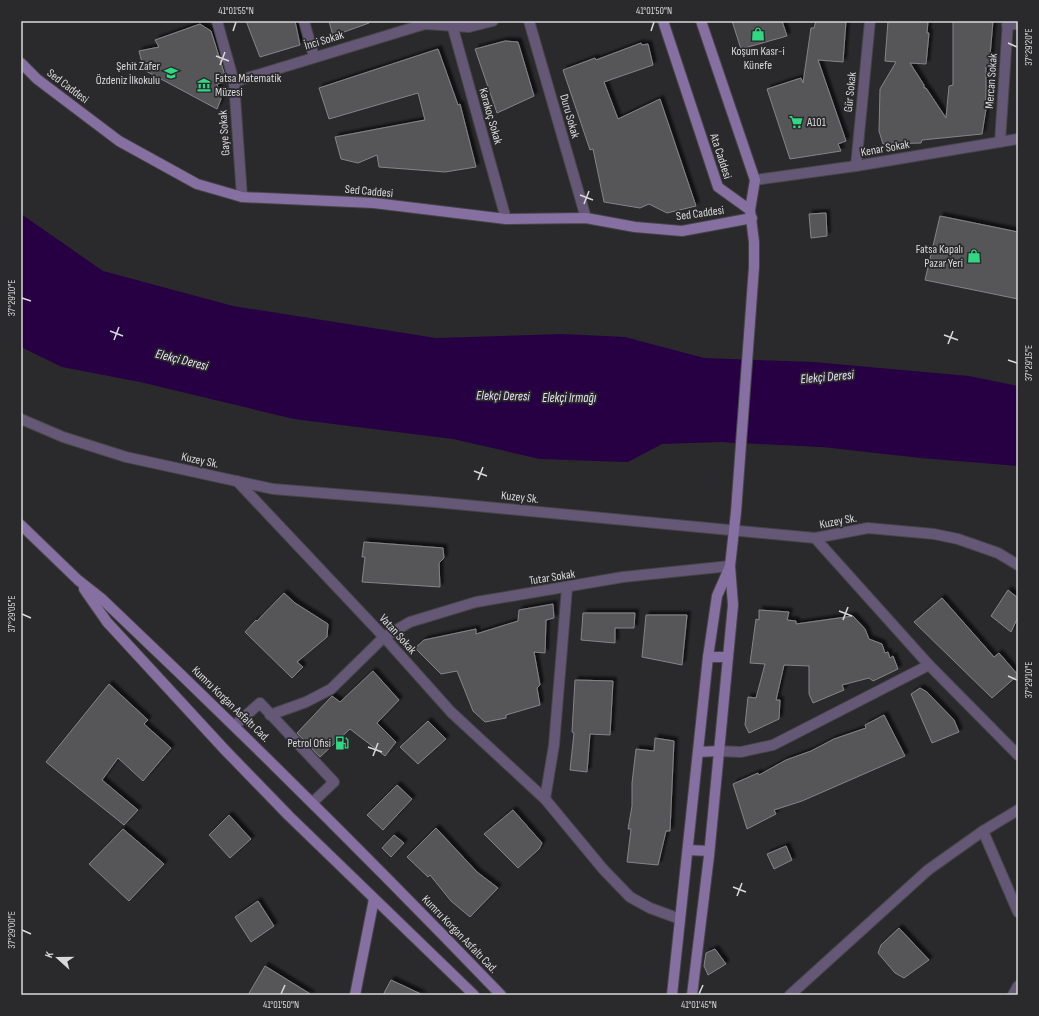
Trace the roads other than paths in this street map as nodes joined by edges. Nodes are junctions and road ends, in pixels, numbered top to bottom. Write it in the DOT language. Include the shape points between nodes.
graph roads {
  1 [pos="217,21"];
  2 [pos="304,21"];
  3 [pos="493,21"];
  4 [pos="529,21"];
  5 [pos="663,21"];
  6 [pos="700,21"];
  7 [pos="870,21"];
  8 [pos="452,23"];
  9 [pos="1008,23"];
  10 [pos="1018,24"];
  11 [pos="314,57"];
  12 [pos="21,63"];
  13 [pos="234,82"];
  14 [pos="1018,139"];
  15 [pos="1000,142"];
  16 [pos="856,166"];
  17 [pos="755,180"];
  18 [pos="242,197"];
  19 [pos="751,214"];
  20 [pos="586,218"];
  21 [pos="506,219"];
  22 [pos="21,420"];
  23 [pos="237,481"];
  24 [pos="21,525"];
  25 [pos="734,531"];
  26 [pos="815,538"];
  27 [pos="1018,565"];
  28 [pos="730,566"];
  29 [pos="78,580"];
  30 [pos="567,588"];
  31 [pos="384,637"];
  32 [pos="708,657"];
  33 [pos="728,658"];
  34 [pos="929,665"];
  35 [pos="270,715"];
  36 [pos="235,725"];
  37 [pos="718,751"];
  38 [pos="699,752"];
  39 [pos="1018,755"];
  40 [pos="545,799"];
  41 [pos="313,802"];
  42 [pos="1018,810"];
  43 [pos="984,830"];
  44 [pos="688,850"];
  45 [pos="709,850"];
  46 [pos="374,899"];
  47 [pos="1018,912"];
  48 [pos="680,918"];
  49 [pos="1018,986"];
  50 [pos="355,995"];
  51 [pos="474,995"];
  52 [pos="501,995"];
  53 [pos="672,995"];
  54 [pos="692,995"];
  55 [pos="790,995"];
  56 [pos="1013,995"];
  1 -- 13 [label="street, Gaye Sokak"];
  2 -- 11 [label="street"];
  3 -- 8 [label="street, İnci Sokak" via="470,27"];
  4 -- 20 [label="street, Duru Sokak"];
  5 -- 19 [label="main road, Ata Caddesi" via="718,188"];
  6 -- 17 [label="main road, Ata Caddesi"];
  7 -- 16 [label="street, Gür Sokak"];
  8 -- 11 [label="street, İnci Sokak" via="425,24"];
  8 -- 21 [label="street, Karakoç Sokak"];
  9 -- 10 [label="street"];
  9 -- 15 [label="street, Mercan Sokak"];
  11 -- 13 [label="street, İnci Sokak"];
  12 -- 18 [label="main road, Sed Caddesi" via="37,79 119,141 197,184"];
  13 -- 18 [label="street, Gaye Sokak"];
  14 -- 15 [label="street, Kenar Sokak"];
  15 -- 16 [label="street, Kenar Sokak"];
  16 -- 17 [label="street, Kenar Sokak"];
  17 -- 19 [label="main road, Ata Caddesi"];
  18 -- 21 [label="main road, Sed Caddesi" via="374,204"];
  19 -- 20 [label="main road, Sed Caddesi" via="682,232"];
  19 -- 25 [label="main road" via="754,267"];
  20 -- 21 [label="main road, Sed Caddesi"];
  22 -- 23 [label="street, Kuzey Sk." via="63,437 126,457"];
  23 -- 25 [label="street, Kuzey Sk." via="273,489"];
  23 -- 31 [label="street, Vatan Sokak"];
  24 -- 29 [label="main road, Kumru Korgan Asfaltı Cad."];
  25 -- 26 [label="street, Kuzey Sk."];
  25 -- 28 [label="main road"];
  26 -- 27 [label="street, Kuzey Sk." via="868,528 934,534 958,539 998,553"];
  26 -- 34 [label="street"];
  28 -- 30 [label="street, Tutar Sokak" via="623,577"];
  28 -- 32 [label="main road" via="717,596"];
  28 -- 33 [label="main road" via="733,605"];
  29 -- 36 [label="main road, Kumru Korgan Asfaltı Cad." via="102,599"];
  29 -- 46 [label="main road" via="107,622 225,750"];
  30 -- 31 [label="street, Tutar Sokak" via="476,602 410,622"];
  30 -- 40 [label="street" via="554,745"];
  31 -- 35 [label="street, Tutar Sokak" via="331,689 306,702"];
  31 -- 40 [label="street, Vatan Sokak" via="451,712"];
  32 -- 33 [label="main road"];
  32 -- 38 [label="main road"];
  33 -- 37 [label="main road"];
  34 -- 37 [label="street" via="773,745 742,752"];
  34 -- 39 [label="street"];
  35 -- 36 [label="street" via="260,703"];
  35 -- 41 [label="street" via="334,782"];
  36 -- 41 [label="main road, Kumru Korgan Asfaltı Cad."];
  37 -- 38 [label="main road"];
  37 -- 45 [label="main road"];
  38 -- 44 [label="main road"];
  40 -- 48 [label="street, Vatan Sokak" via="603,869 630,897 650,908"];
  41 -- 52 [label="main road, Kumru Korgan Asfaltı Cad."];
  42 -- 43 [label="street"];
  43 -- 47 [label="street"];
  43 -- 55 [label="street" via="928,870"];
  44 -- 45 [label="main road"];
  44 -- 48 [label="main road"];
  45 -- 54 [label="main road"];
  46 -- 50 [label="main road"];
  46 -- 51 [label="main road"];
  48 -- 53 [label="main road"];
  49 -- 56 [label="street"];
}
